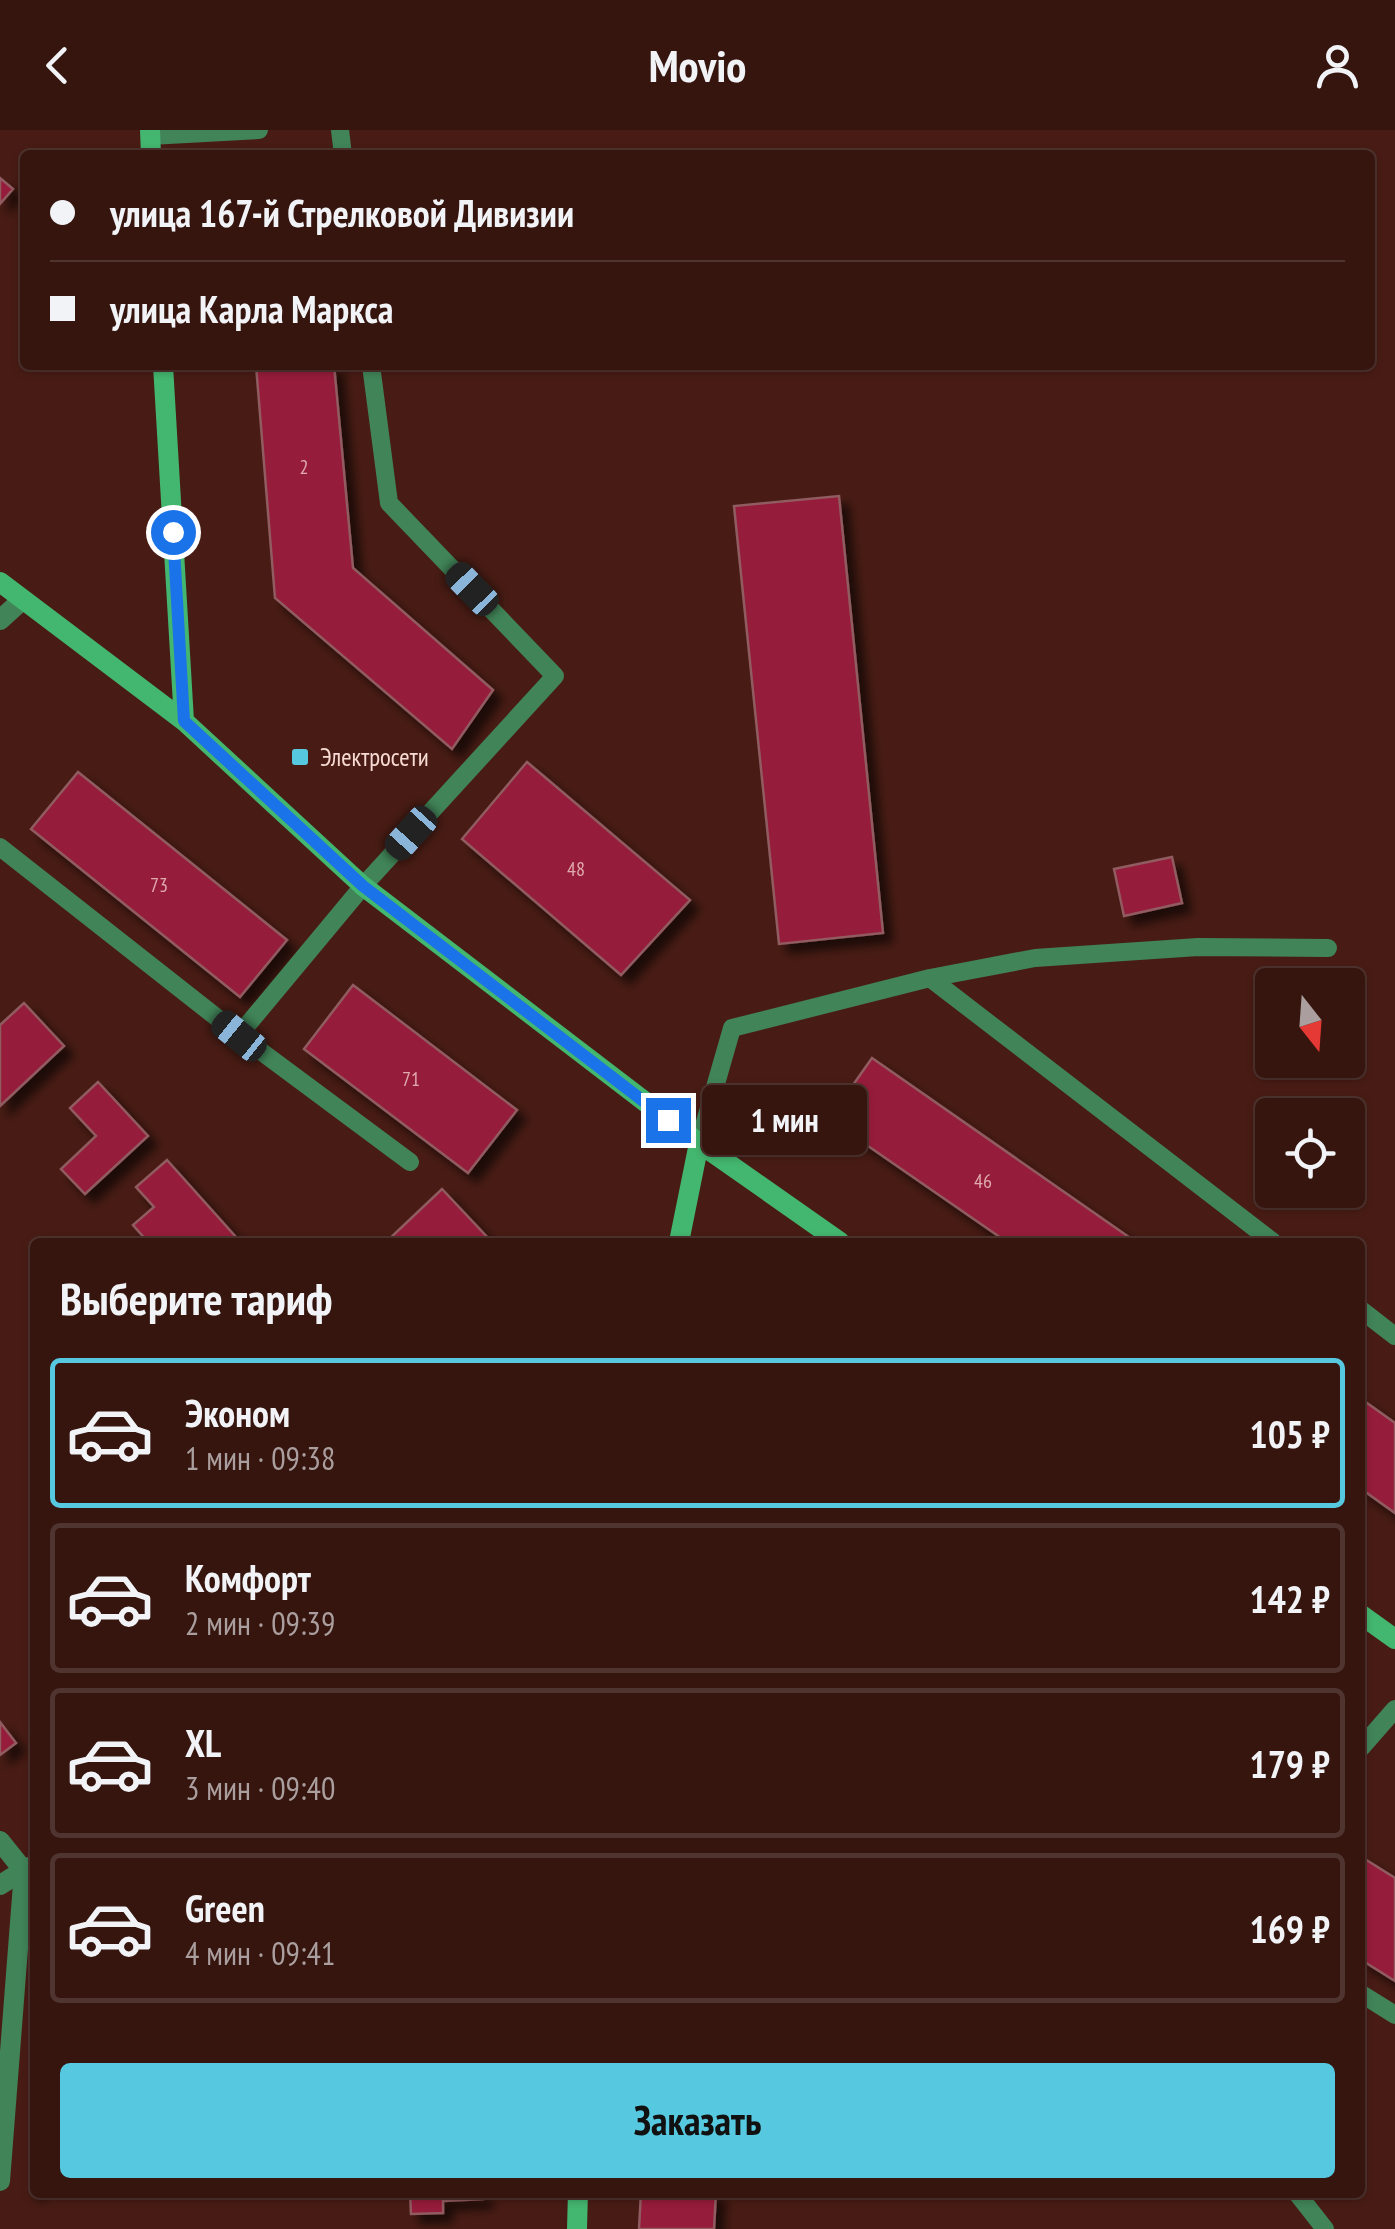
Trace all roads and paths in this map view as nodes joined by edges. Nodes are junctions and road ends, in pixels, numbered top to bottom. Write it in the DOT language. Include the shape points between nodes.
graph roads {
  1 [pos="259,130"];
  2 [pos="150,140"];
  3 [pos="164,370"];
  4 [pos="372,370"];
  5 [pos="0,582"];
  6 [pos="21,600"];
  7 [pos="0,620"];
  8 [pos="184,721"];
  9 [pos="0,847"];
  10 [pos="363,886"];
  11 [pos="1328,948"];
  12 [pos="930,978"];
  13 [pos="239,1036"];
  14 [pos="699,1143"];
  15 [pos="410,1162"];
  16 [pos="681,1238"];
  17 [pos="834,1238"];
  18 [pos="1268,1238"];
  19 [pos="1365,1313"];
  20 [pos="1395,1336"];
  21 [pos="1365,1618"];
  22 [pos="1395,1639"];
  23 [pos="1395,1709"];
  24 [pos="1365,1742"];
  25 [pos="0,1841"];
  26 [pos="29,1868"];
  27 [pos="0,1885"];
  28 [pos="1365,1996"];
  29 [pos="1395,2015"];
  30 [pos="0,2181"];
  31 [pos="578,2198"];
  32 [pos="1301,2198"];
  33 [pos="576,2229"];
  34 [pos="1325,2229"];
  1 -- 2 [label="lane"];
  3 -- 8 [label="street"];
  4 -- 10 [label="lane" via="389,503 555,676"];
  5 -- 6 [label="street"];
  6 -- 7 [label="street"];
  6 -- 8 [label="street"];
  8 -- 10 [label="street"];
  9 -- 13 [label="lane"];
  10 -- 13 [label="lane"];
  10 -- 14 [label="street"];
  11 -- 12 [label="lane" via="1198,947 1034,958"];
  12 -- 14 [label="lane" via="732,1028"];
  12 -- 18 [label="lane"];
  13 -- 15 [label="lane"];
  14 -- 16 [label="street"];
  14 -- 17 [label="street"];
  19 -- 20 [label="lane"];
  21 -- 22 [label="street"];
  23 -- 24 [label="lane"];
  25 -- 26 [label="street"];
  26 -- 27 [label="street"];
  26 -- 30 [label="street"];
  28 -- 29 [label="lane"];
  31 -- 33 [label="street"];
  32 -- 34 [label="lane"];
}
